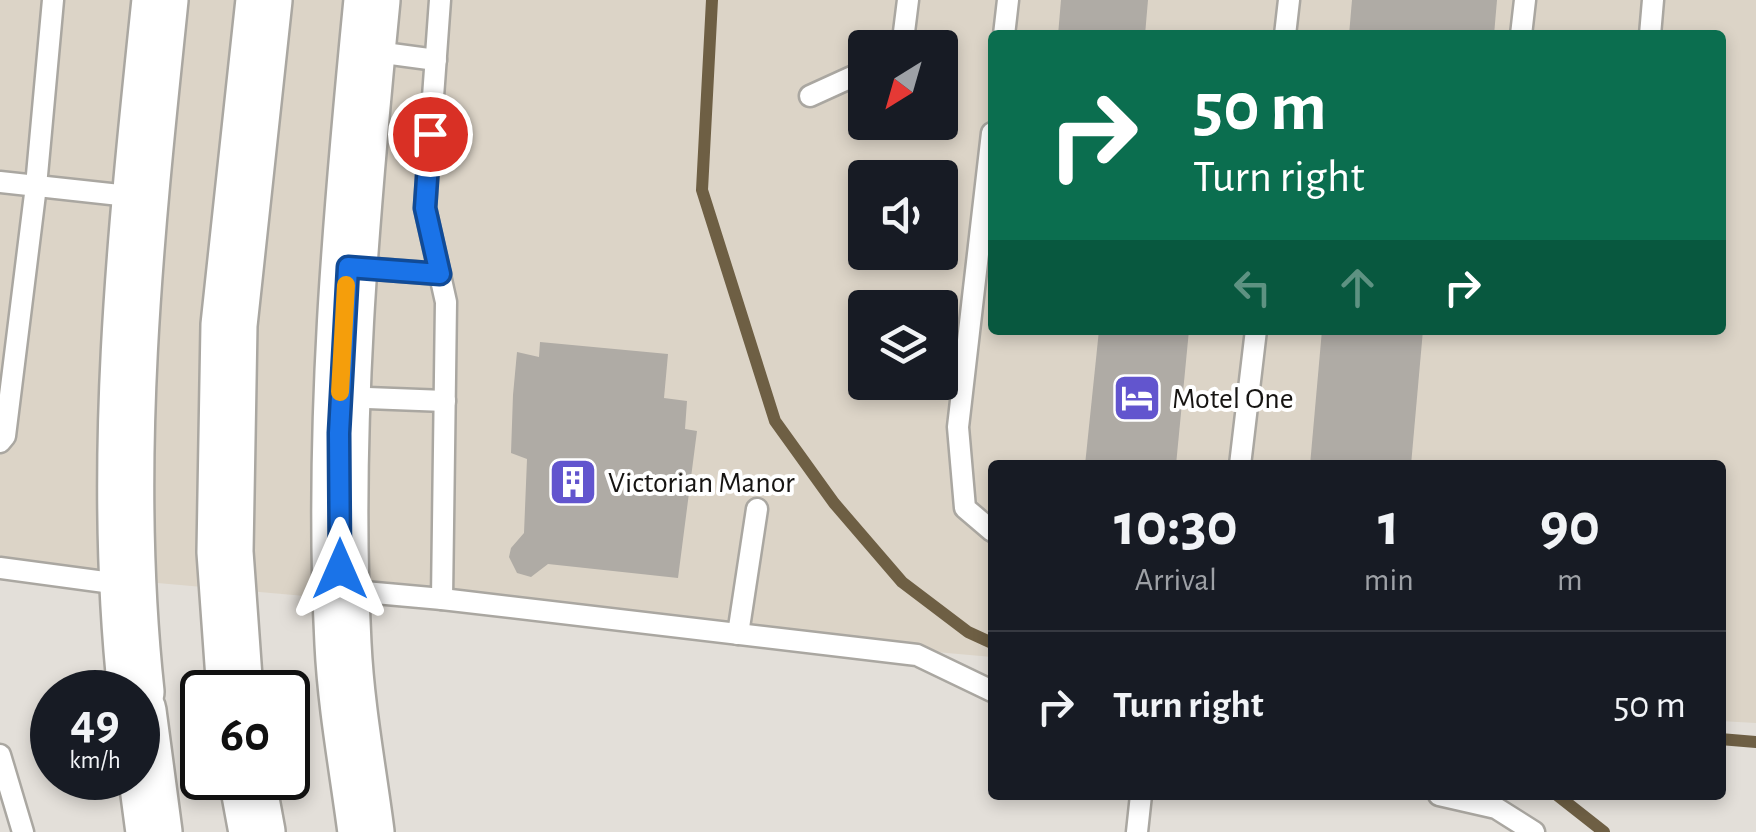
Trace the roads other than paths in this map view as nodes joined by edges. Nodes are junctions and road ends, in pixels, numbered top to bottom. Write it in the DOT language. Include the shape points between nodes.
graph roads {
  1 [pos="52,0"];
  2 [pos="160,0"];
  3 [pos="264,0"];
  4 [pos="440,0"];
  5 [pos="908,0"];
  6 [pos="1008,0"];
  7 [pos="1289,0"];
  8 [pos="1525,0"];
  9 [pos="1654,0"];
  10 [pos="370,25"];
  11 [pos="904,30"];
  12 [pos="1005,30"];
  13 [pos="1286,30"];
  14 [pos="1522,30"];
  15 [pos="1651,30"];
  16 [pos="436,60"];
  17 [pos="848,79"];
  18 [pos="810,96"];
  19 [pos="988,168"];
  20 [pos="0,182"];
  21 [pos="36,186"];
  22 [pos="140,198"];
  23 [pos="348,267"];
  24 [pos="440,274"];
  25 [pos="1255,335"];
  26 [pos="340,397"];
  27 [pos="445,401"];
  28 [pos="0,442"];
  29 [pos="1241,460"];
  30 [pos="757,509"];
  31 [pos="988,528"];
  32 [pos="0,568"];
  33 [pos="129,585"];
  34 [pos="340,590"];
  35 [pos="442,599"];
  36 [pos="738,634"];
  37 [pos="135,670"];
  38 [pos="233,670"];
  39 [pos="988,690"];
  40 [pos="0,755"];
  41 [pos="150,800"];
  42 [pos="251,800"];
  43 [pos="1140,800"];
  44 [pos="1461,800"];
  45 [pos="23,832"];
  46 [pos="154,832"];
  47 [pos="256,832"];
  48 [pos="366,832"];
  49 [pos="1137,832"];
  50 [pos="1534,832"];
  1 -- 21 [label="lane"];
  2 -- 22 [label="main road"];
  3 -- 38 [label="main road" via="229,325 225,552"];
  4 -- 16 [label="lane"];
  5 -- 11 [label="lane"];
  6 -- 12 [label="lane"];
  7 -- 13 [label="lane"];
  8 -- 14 [label="lane"];
  9 -- 15 [label="lane"];
  10 -- 16 [label="lane"];
  10 -- 23 [label="main road"];
  16 -- 24 [label="lane" via="425,208"];
  17 -- 18 [label="lane"];
  19 -- 31 [label="lane" via="958,427 965,508"];
  20 -- 21 [label="lane"];
  21 -- 22 [label="lane"];
  21 -- 28 [label="lane"];
  22 -- 33 [label="main road" via="124,430"];
  23 -- 24 [label="lane"];
  23 -- 26 [label="main road"];
  24 -- 27 [label="lane"];
  25 -- 29 [label="lane"];
  26 -- 27 [label="lane"];
  26 -- 34 [label="main road"];
  27 -- 35 [label="lane"];
  30 -- 36 [label="lane"];
  32 -- 33 [label="lane"];
  33 -- 37 [label="main road"];
  34 -- 35 [label="lane"];
  34 -- 48 [label="main road"];
  35 -- 36 [label="lane"];
  36 -- 39 [label="lane" via="917,655"];
  40 -- 45 [label="lane"];
  41 -- 46 [label="main road"];
  42 -- 47 [label="main road"];
  43 -- 49 [label="lane"];
  44 -- 50 [label="lane" via="1496,808"];
}
